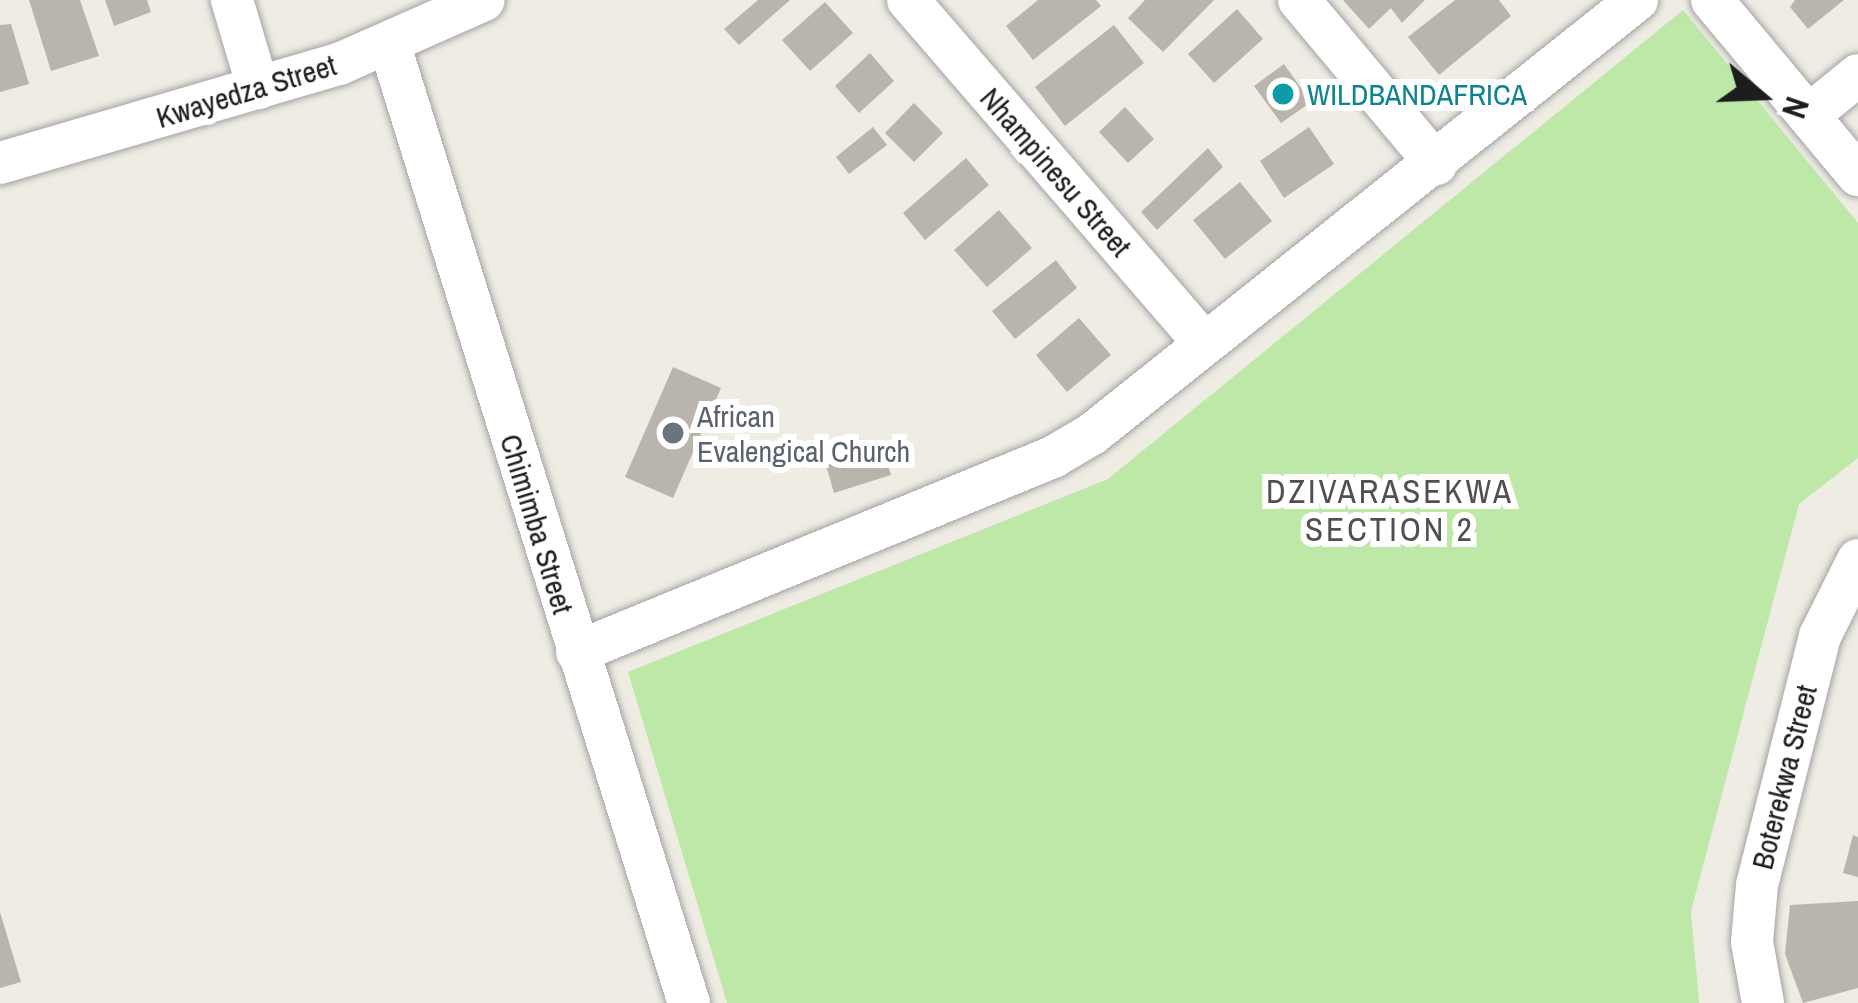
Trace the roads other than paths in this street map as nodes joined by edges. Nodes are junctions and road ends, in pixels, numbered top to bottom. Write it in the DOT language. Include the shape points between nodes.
graph roads {
  1 [pos="232,0"];
  2 [pos="484,0"];
  3 [pos="908,0"];
  4 [pos="1299,0"];
  5 [pos="1637,0"];
  6 [pos="1712,0"];
  7 [pos="389,43"];
  8 [pos="1858,75"];
  9 [pos="258,88"];
  10 [pos="1809,115"];
  11 [pos="0,163"];
  12 [pos="1436,164"];
  13 [pos="1858,175"];
  14 [pos="1204,343"];
  15 [pos="1858,560"];
  16 [pos="577,652"];
  17 [pos="688,1003"];
  18 [pos="1762,1003"];
  1 -- 9 [label="street"];
  2 -- 7 [label="street, Kwayedza Street"];
  3 -- 14 [label="street, Nhampinesu Street"];
  4 -- 12 [label="street"];
  5 -- 12 [label="street"];
  6 -- 10 [label="street"];
  7 -- 9 [label="street, Kwayedza Street"];
  7 -- 16 [label="street, Chimimba Street"];
  8 -- 10 [label="street"];
  9 -- 11 [label="street, Kwayedza Street"];
  10 -- 13 [label="street"];
  12 -- 14 [label="street"];
  14 -- 16 [label="street" via="1053,458"];
  15 -- 18 [label="street, Boterekwa Street" via="1815,651 1757,885 1752,942"];
  16 -- 17 [label="street, Chimimba Street"];
}
